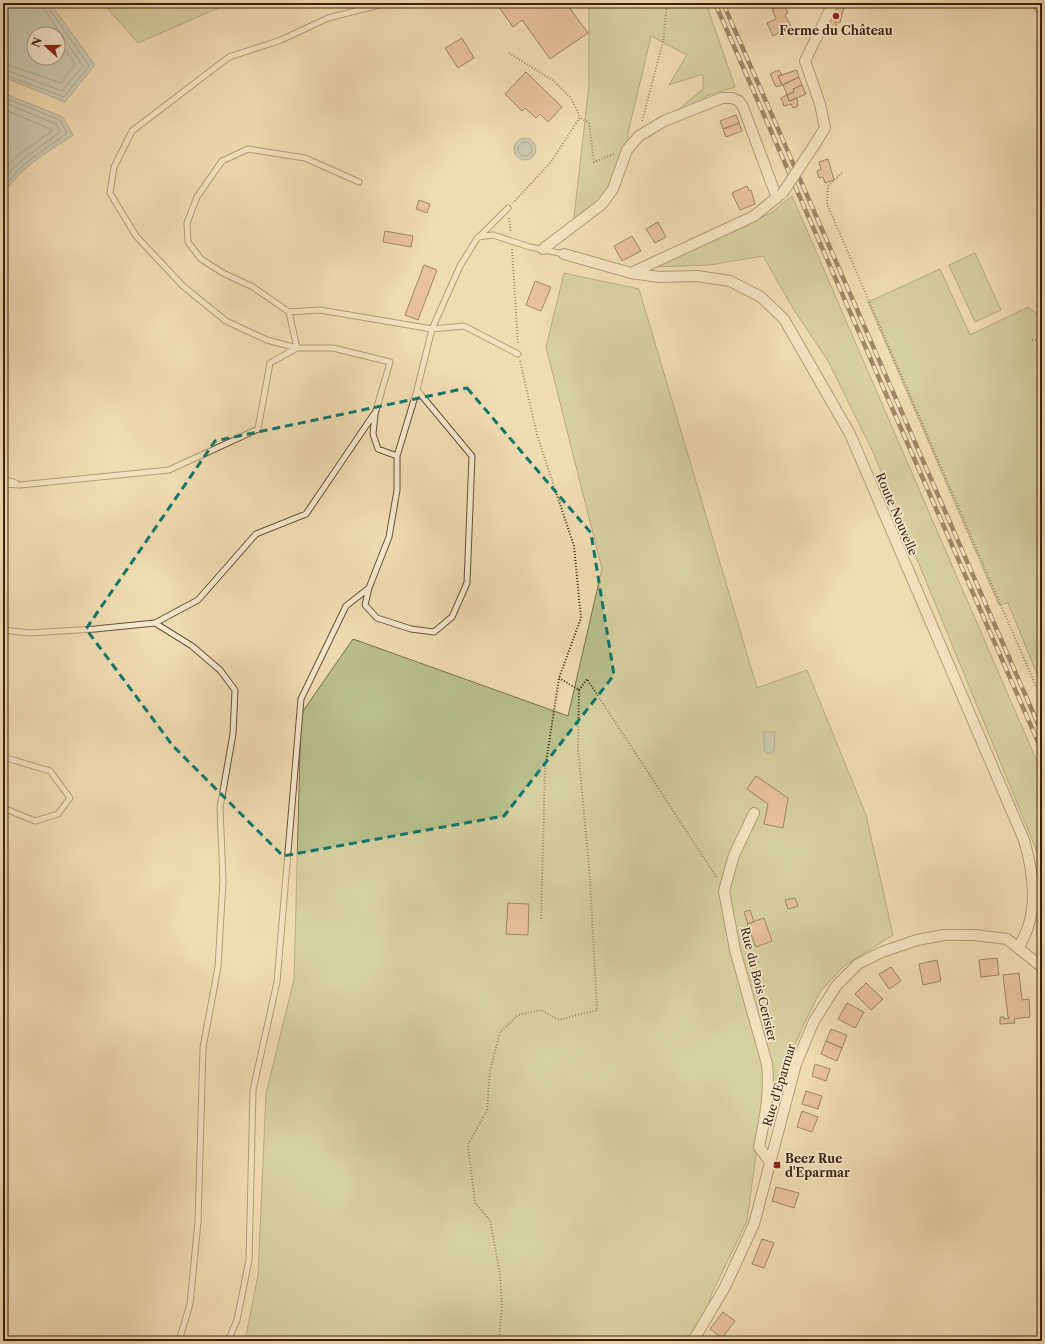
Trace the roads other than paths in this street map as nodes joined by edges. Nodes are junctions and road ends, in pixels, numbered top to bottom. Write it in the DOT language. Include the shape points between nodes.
graph roads {
  1 [pos="387,3"];
  2 [pos="833,3"];
  3 [pos="1040,3"];
  4 [pos="1042,7"];
  5 [pos="359,182"];
  6 [pos="779,196"];
  7 [pos="508,208"];
  8 [pos="478,237"];
  9 [pos="543,249"];
  10 [pos="564,254"];
  11 [pos="631,273"];
  12 [pos="289,312"];
  13 [pos="432,329"];
  14 [pos="297,348"];
  15 [pos="518,354"];
  16 [pos="417,390"];
  17 [pos="375,414"];
  18 [pos="397,456"];
  19 [pos="3,479"];
  20 [pos="3,484"];
  21 [pos="20,485"];
  22 [pos="370,588"];
  23 [pos="155,622"];
  24 [pos="3,630"];
  25 [pos="3,757"];
  26 [pos="3,808"];
  27 [pos="754,813"];
  28 [pos="1019,947"];
  29 [pos="1042,967"];
  30 [pos="770,1162"];
  31 [pos="179,1341"];
  32 [pos="228,1341"];
  33 [pos="693,1341"];
  1 -- 14 [label="lane" via="328,18 281,40 229,57 132,131 114,167 110,193 136,236 183,286 226,321 267,340"];
  2 -- 6 [label="street, bridge" via="805,61 820,104 825,128"];
  3 -- 4 [label="main road"];
  5 -- 12 [label="lane" via="305,158 248,149 222,161 197,198 187,223 188,242 201,259 223,273 253,286"];
  6 -- 9 [label="street" via="743,107 739,101 732,98 722,98 664,121 639,136 627,150 613,188 602,204"];
  6 -- 11 [label="street" via="754,216"];
  7 -- 8 [label="lane"];
  8 -- 9 [label="lane" via="493,235"];
  8 -- 13 [label="lane" via="460,266"];
  9 -- 10 [label="lane"];
  10 -- 11 [label="street, Route Nouvelle"];
  11 -- 28 [label="street, Route Nouvelle" via="658,277 697,276 730,281 761,297 784,319 850,434 1024,840 1032,870 1032,897 1029,924"];
  12 -- 13 [label="lane" via="320,310"];
  12 -- 14 [label="lane"];
  13 -- 15 [label="lane" via="464,326"];
  13 -- 16 [label="lane"];
  14 -- 17 [label="lane" via="333,348 390,362"];
  14 -- 21 [label="lane" via="270,363 258,429 170,470"];
  16 -- 18 [label="lane"];
  16 -- 22 [label="lane" via="472,456 467,583 452,617 434,632 411,629 377,618 365,605"];
  17 -- 18 [label="lane" via="372,434 378,449"];
  17 -- 23 [label="lane" via="306,514 256,534 198,600"];
  18 -- 22 [label="lane" via="397,490 389,537"];
  19 -- 21 [label="lane"];
  20 -- 21 [label="lane"];
  22 -- 32 [label="lane" via="346,606 301,699 277,982 253,1090 249,1260 237,1320"];
  23 -- 24 [label="lane" via="29,633"];
  23 -- 31 [label="lane" via="192,646 220,670 235,690 233,734 220,808 223,881 218,967 203,1048 198,1222 190,1304"];
  25 -- 26 [label="lane" via="50,771 70,798 58,814 35,821"];
  27 -- 30 [label="street, Rue du Bois Cerisier" via="734,855 724,891 735,950 767,1064 768,1100 759,1147"];
  28 -- 29 [label="street, Rue d'Eparmar"];
  28 -- 30 [label="street, Rue d'Eparmar" via="1008,939 944,935 917,940 882,952 858,964 836,985 814,1021 796,1064"];
  30 -- 33 [label="street, Rue d'Eparmar" via="754,1224 725,1287"];
}
